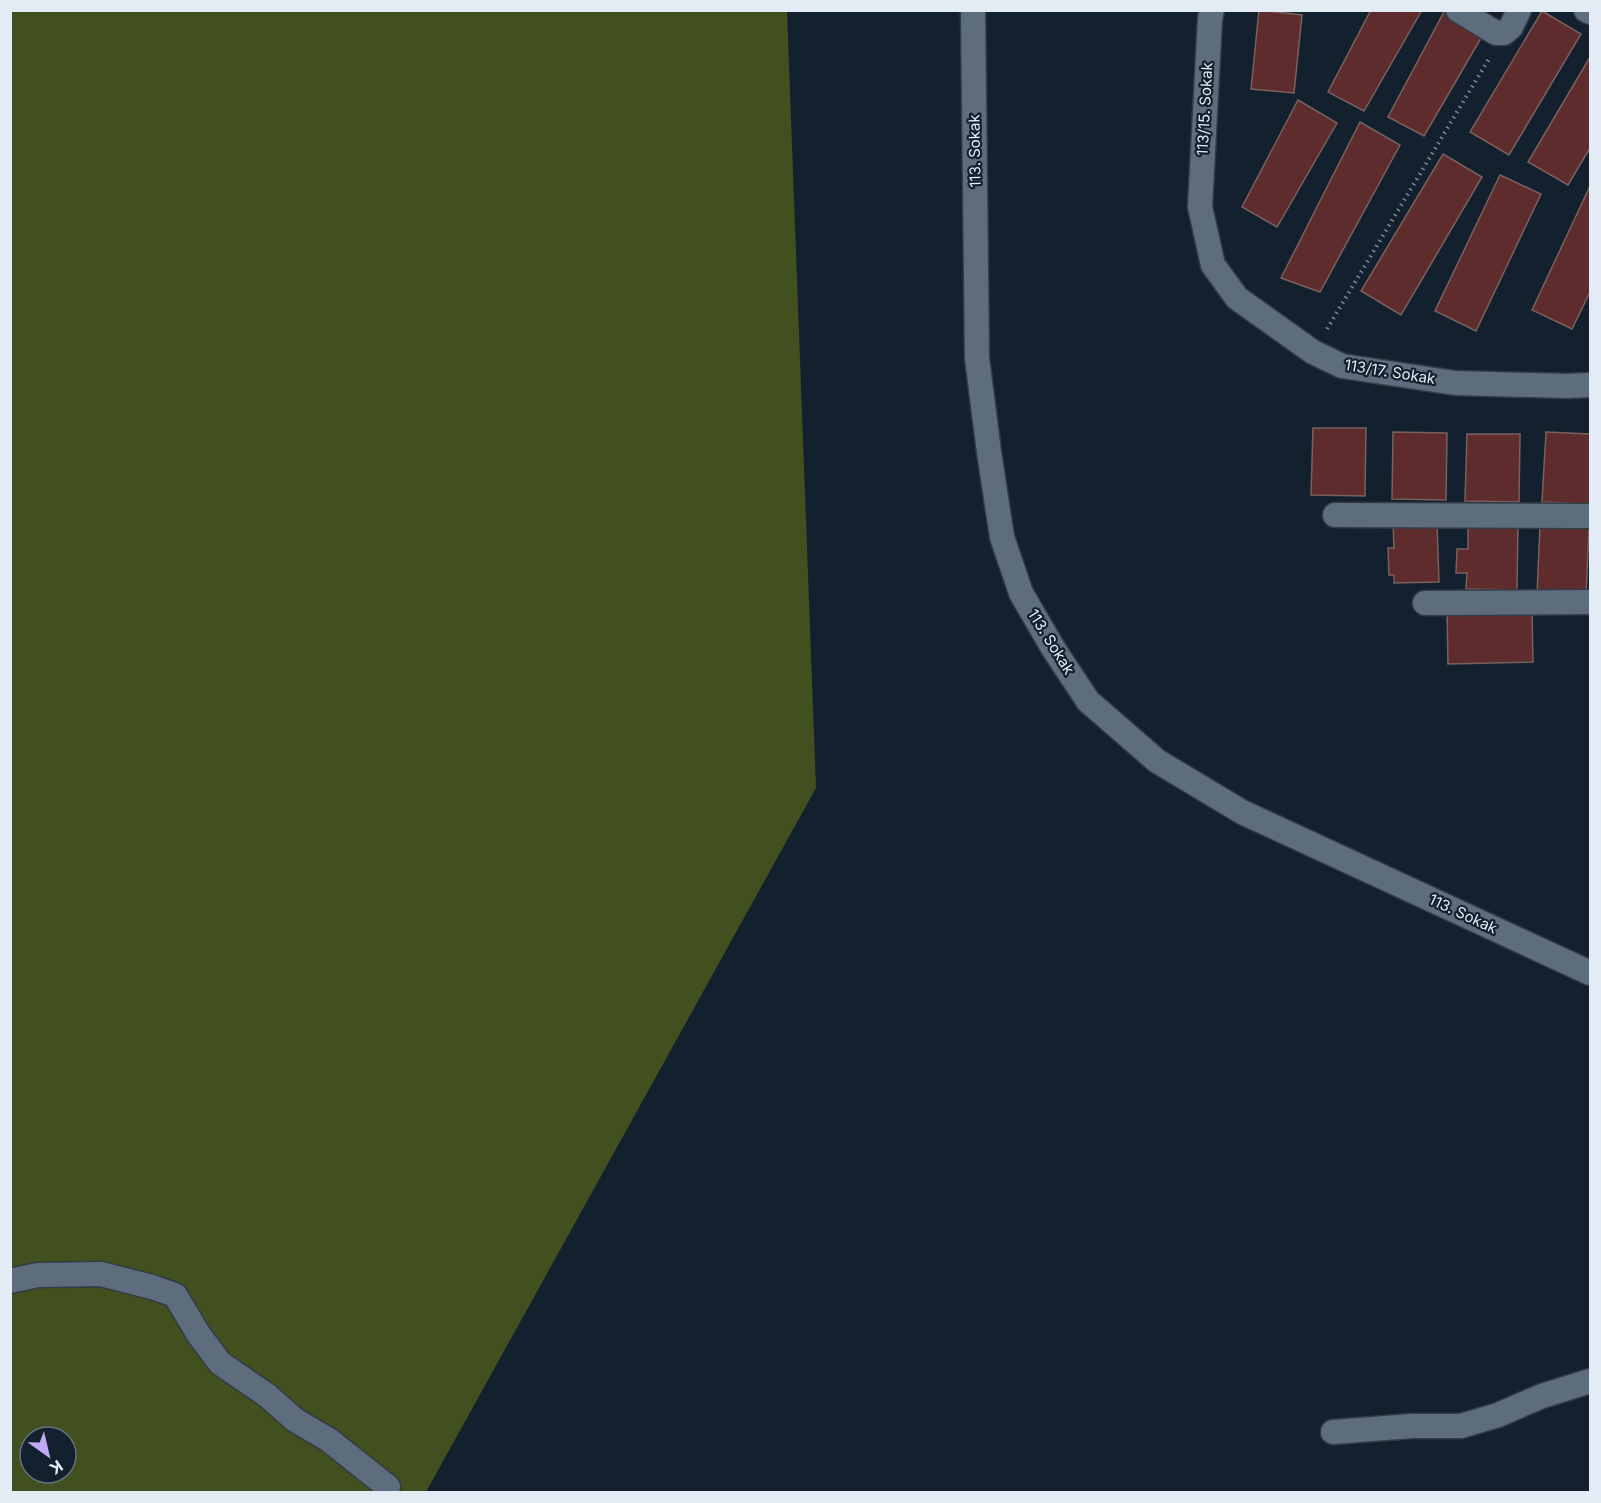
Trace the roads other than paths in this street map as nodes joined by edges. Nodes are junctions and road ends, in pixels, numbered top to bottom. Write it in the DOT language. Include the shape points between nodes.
graph roads {
  1 [pos="973,10"];
  2 [pos="1212,10"];
  3 [pos="1458,10"];
  4 [pos="1519,10"];
  5 [pos="1586,10"];
  6 [pos="1590,12"];
  7 [pos="1200,207"];
  8 [pos="1590,385"];
  9 [pos="1335,515"];
  10 [pos="1590,516"];
  11 [pos="1590,602"];
  12 [pos="1425,603"];
  13 [pos="1590,973"];
  14 [pos="10,1281"];
  15 [pos="1590,1381"];
  16 [pos="1333,1432"];
  17 [pos="388,1487"];
  1 -- 13 [label="street, 113. Sokak" via="977,358 1002,537 1021,593 1053,648 1088,700 1156,761 1242,812"];
  2 -- 7 [label="street, 113/15. Sokak"];
  3 -- 4 [label="street" via="1496,33 1511,27"];
  5 -- 6 [label="street"];
  7 -- 8 [label="street, 113/17. Sokak" via="1213,265 1237,298 1313,352 1342,366 1455,383"];
  9 -- 10 [label="street"];
  11 -- 12 [label="street"];
  14 -- 17 [label="street" via="38,1275 101,1274 175,1295 220,1362"];
  15 -- 16 [label="street" via="1461,1425"];
}
